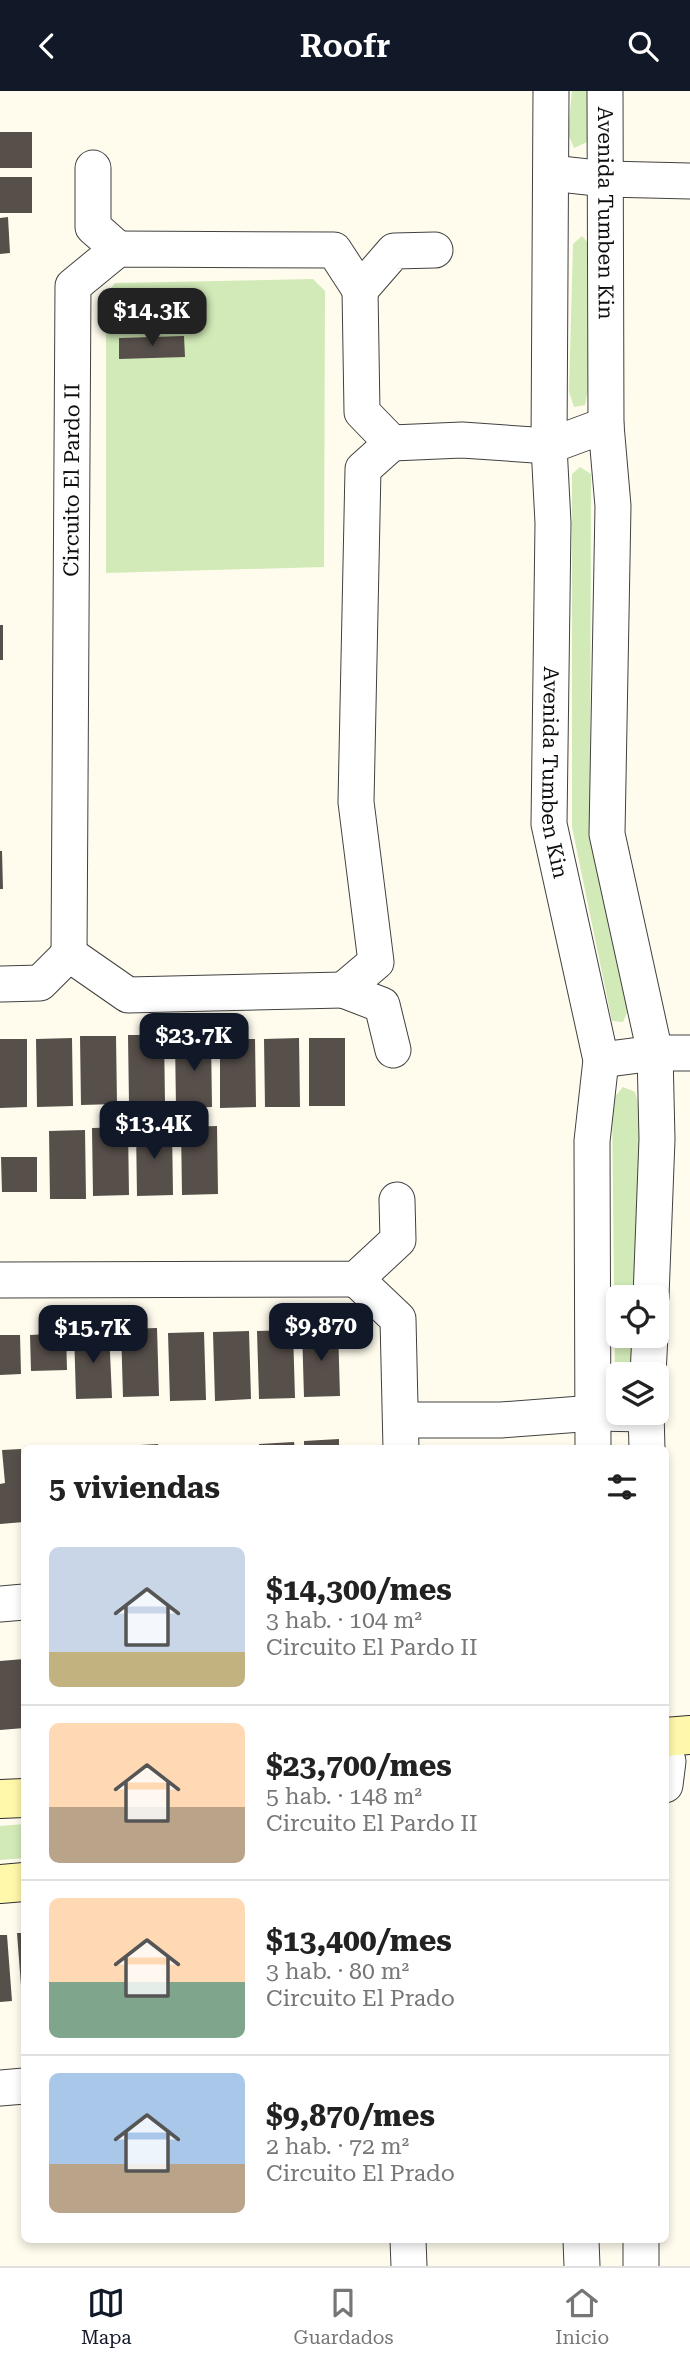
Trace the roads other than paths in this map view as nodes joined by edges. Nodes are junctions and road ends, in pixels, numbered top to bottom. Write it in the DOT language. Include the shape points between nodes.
graph roads {
  1 [pos="551,91"];
  2 [pos="604,91"];
  3 [pos="93,167"];
  4 [pos="551,173"];
  5 [pos="606,179"];
  6 [pos="688,181"];
  7 [pos="118,249"];
  8 [pos="435,250"];
  9 [pos="360,289"];
  10 [pos="606,425"];
  11 [pos="392,443"];
  12 [pos="549,446"];
  13 [pos="69,954"];
  14 [pos="2,984"];
  15 [pos="343,990"];
  16 [pos="393,1050"];
  17 [pos="656,1053"];
  18 [pos="690,1053"];
  19 [pos="601,1061"];
  20 [pos="397,1200"];
  21 [pos="356,1279"];
  22 [pos="0,1280"];
  23 [pos="651,1285"];
  24 [pos="594,1413"];
  25 [pos="606,1413"];
  26 [pos="646,1425"];
  27 [pos="401,1434"];
  28 [pos="593,1445"];
  29 [pos="647,1445"];
  30 [pos="21,1602"];
  31 [pos="0,1604"];
  32 [pos="690,1735"];
  33 [pos="669,1737"];
  34 [pos="21,1798"];
  35 [pos="0,1800"];
  36 [pos="21,1882"];
  37 [pos="0,1884"];
  38 [pos="21,2086"];
  39 [pos="0,2088"];
  40 [pos="408,2243"];
  41 [pos="581,2243"];
  42 [pos="640,2243"];
  43 [pos="409,2266"];
  44 [pos="582,2266"];
  45 [pos="641,2266"];
  1 -- 4 [label="street, Avenida Tumben Kin"];
  2 -- 5 [label="street, Avenida Tumben Kin"];
  3 -- 7 [label="street" via="93,227"];
  4 -- 5 [label="street"];
  4 -- 12 [label="street, Avenida Tumben Kin"];
  5 -- 6 [label="street"];
  5 -- 10 [label="street, Avenida Tumben Kin"];
  7 -- 9 [label="street" via="334,250"];
  7 -- 13 [label="street, Circuito El Pardo II" via="73,286"];
  8 -- 9 [label="street" via="394,251"];
  9 -- 11 [label="street" via="362,412"];
  10 -- 12 [label="street"];
  10 -- 17 [label="street, Avenida Tumben Kin" via="613,506 607,834"];
  11 -- 12 [label="street" via="462,440"];
  11 -- 15 [label="street" via="363,469 356,801 376,962"];
  12 -- 19 [label="street, Avenida Tumben Kin" via="553,523 549,824"];
  13 -- 14 [label="street" via="40,983"];
  13 -- 15 [label="street" via="128,995"];
  15 -- 16 [label="street" via="382,1005"];
  17 -- 18 [label="street"];
  17 -- 19 [label="street"];
  17 -- 23 [label="street, Avenida Tumben Kin"];
  19 -- 24 [label="street, Avenida Tumben Kin" via="592,1141"];
  20 -- 21 [label="street" via="398,1240"];
  21 -- 22 [label="street"];
  21 -- 27 [label="street" via="398,1319"];
  24 -- 25 [label="street"];
  24 -- 27 [label="street"];
  24 -- 28 [label="street, Avenida Tumben Kin"];
  26 -- 29 [label="street"];
  30 -- 31 [label="street"];
  32 -- 33 [label="main road"];
  34 -- 35 [label="main road"];
  36 -- 37 [label="main road"];
  38 -- 39 [label="street"];
  40 -- 43 [label="street"];
  41 -- 44 [label="street"];
  42 -- 45 [label="street"];
}
